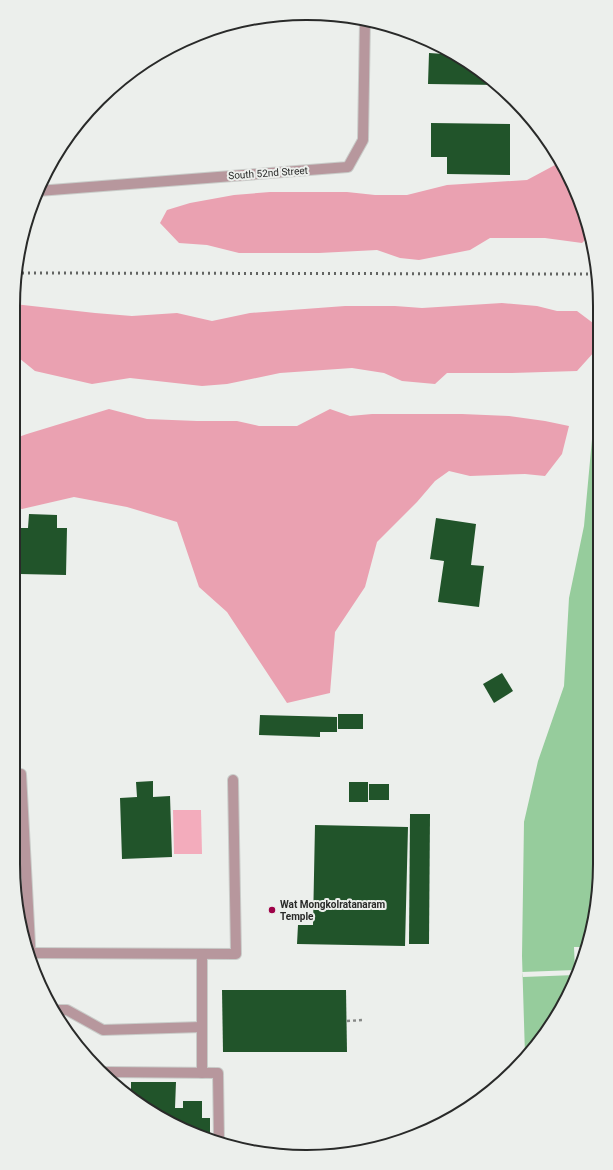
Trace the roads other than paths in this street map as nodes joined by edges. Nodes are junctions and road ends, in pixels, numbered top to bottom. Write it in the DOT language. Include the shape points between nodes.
graph roads {
  1 [pos="365,27"];
  2 [pos="46,189"];
  3 [pos="20,774"];
  4 [pos="233,780"];
  5 [pos="29,932"];
  6 [pos="202,954"];
  7 [pos="35,957"];
  8 [pos="60,1010"];
  9 [pos="202,1027"];
  10 [pos="111,1072"];
  11 [pos="202,1073"];
  12 [pos="219,1136"];
  1 -- 2 [label="street, South 52nd Street" via="363,140 348,167"];
  3 -- 5 [label="street"];
  4 -- 6 [label="street" via="236,954"];
  6 -- 7 [label="street"];
  6 -- 9 [label="street"];
  8 -- 9 [label="street" via="66,1010 103,1030"];
  9 -- 11 [label="street"];
  10 -- 11 [label="street"];
  11 -- 12 [label="street" via="218,1073"];
}
